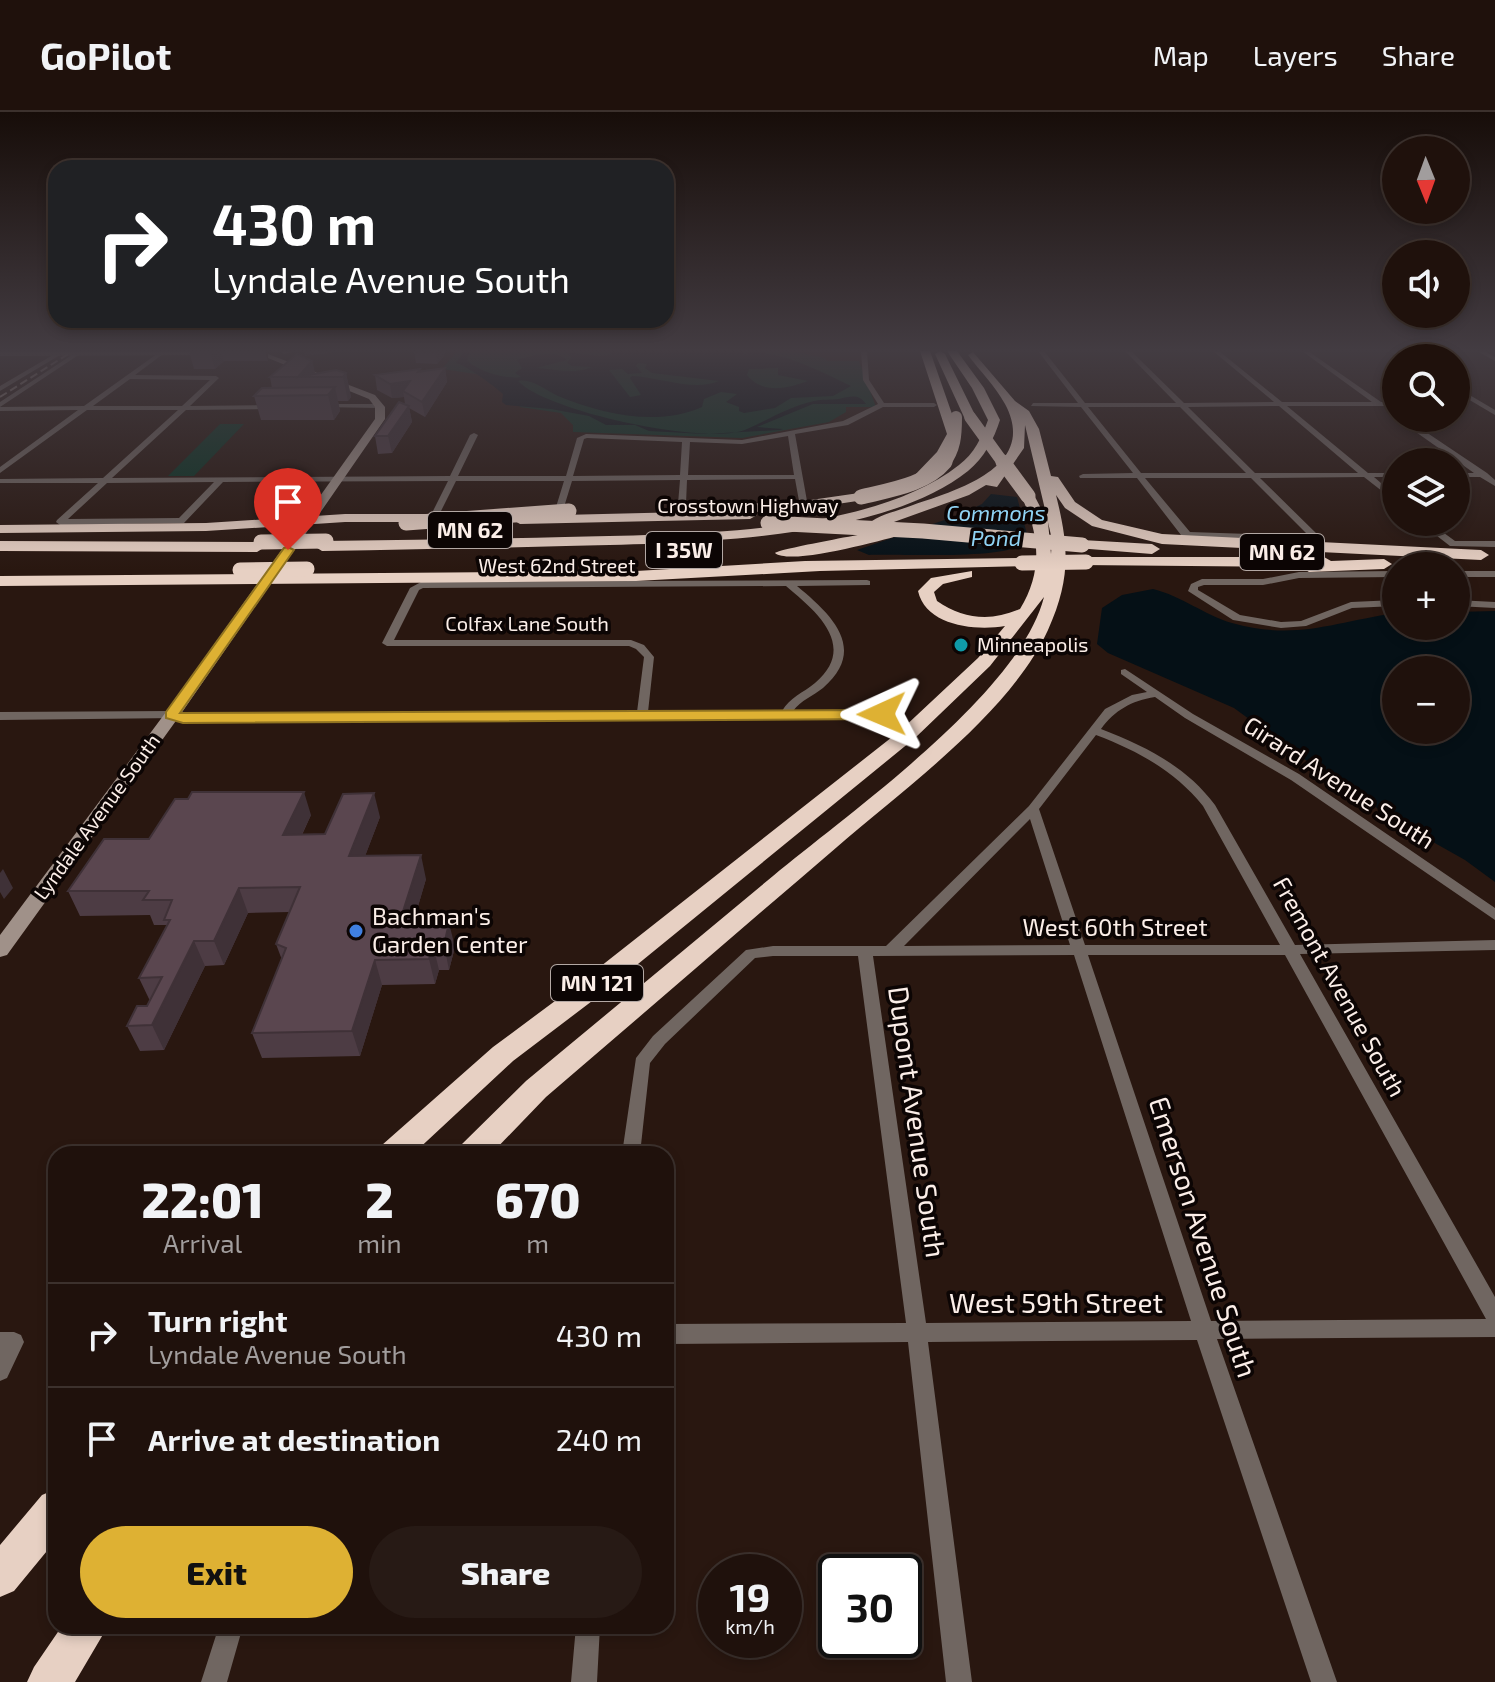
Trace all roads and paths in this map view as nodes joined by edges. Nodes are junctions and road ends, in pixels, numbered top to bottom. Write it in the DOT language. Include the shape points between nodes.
graph roads {
  1 [pos="63,424"];
  2 [pos="167,424"];
  3 [pos="377,424"];
  4 [pos="839,424"];
  5 [pos="949,424"];
  6 [pos="961,424"];
  7 [pos="969,424"];
  8 [pos="993,424"];
  9 [pos="1018,424"];
  10 [pos="1029,424"];
  11 [pos="1098,424"];
  12 [pos="1202,424"];
  13 [pos="1306,424"];
  14 [pos="1420,432"];
  15 [pos="791,434"];
  16 [pos="474,435"];
  17 [pos="686,440"];
  18 [pos="1041,453"];
  19 [pos="1001,470"];
  20 [pos="0,471"];
  21 [pos="1367,475"];
  22 [pos="1382,475"];
  23 [pos="1470,475"];
  24 [pos="1482,475"];
  25 [pos="1495,475"];
  26 [pos="1083,476"];
  27 [pos="1139,476"];
  28 [pos="1254,476"];
  29 [pos="683,477"];
  30 [pos="799,477"];
  31 [pos="339,478"];
  32 [pos="454,478"];
  33 [pos="570,478"];
  34 [pos="222,479"];
  35 [pos="105,480"];
  36 [pos="0,481"];
  37 [pos="1495,484"];
  38 [pos="1382,488"];
  39 [pos="803,501"];
  40 [pos="682,504"];
  41 [pos="564,509"];
  42 [pos="437,511"];
  43 [pos="822,521"];
  44 [pos="308,522"];
  45 [pos="0,529"];
  46 [pos="923,531"];
  47 [pos="1442,536"];
  48 [pos="0,537"];
  49 [pos="1495,544"];
  50 [pos="0,546"];
  51 [pos="322,546"];
  52 [pos="257,547"];
  53 [pos="1490,558"];
  54 [pos="0,559"];
  55 [pos="819,566"];
  56 [pos="1025,568"];
  57 [pos="474,569"];
  58 [pos="0,570"];
  59 [pos="1382,574"];
  60 [pos="1470,574"];
  61 [pos="1495,574"];
  62 [pos="269,578"];
  63 [pos="0,581"];
  64 [pos="867,583"];
  65 [pos="789,584"];
  66 [pos="1382,604"];
  67 [pos="1470,604"];
  68 [pos="1495,605"];
  69 [pos="1026,612"];
  70 [pos="982,623"];
  71 [pos="1018,642"];
  72 [pos="387,643"];
  73 [pos="1125,672"];
  74 [pos="1155,694"];
  75 [pos="882,714"];
  76 [pos="172,715"];
  77 [pos="786,715"];
  78 [pos="0,716"];
  79 [pos="642,716"];
  80 [pos="1094,730"];
  81 [pos="1033,809"];
  82 [pos="1495,915"];
  83 [pos="1495,945"];
  84 [pos="1289,948"];
  85 [pos="0,949"];
  86 [pos="865,951"];
  87 [pos="890,951"];
  88 [pos="1080,951"];
  89 [pos="402,1146"];
  90 [pos="480,1146"];
  91 [pos="632,1146"];
  92 [pos="1495,1316"];
  93 [pos="1495,1328"];
  94 [pos="1204,1330"];
  95 [pos="917,1332"];
  96 [pos="674,1334"];
  97 [pos="7,1342"];
  98 [pos="0,1371"];
  99 [pos="48,1519"];
  100 [pos="0,1577"];
  101 [pos="82,1634"];
  102 [pos="229,1634"];
  103 [pos="587,1634"];
  104 [pos="49,1682"];
  105 [pos="214,1682"];
  106 [pos="584,1682"];
  107 [pos="959,1682"];
  108 [pos="1324,1682"];
  1 -- 20 [label="street"];
  2 -- 35 [label="street"];
  3 -- 31 [label="main road, Lyndale Avenue South"];
  4 -- 15 [label="street"];
  5 -- 43 [label="highway" via="953,434 943,454 922,475 901,490"];
  6 -- 41 [label="highway, bridge" via="955,452 944,465 915,481 861,497 776,507"];
  7 -- 69 [label="highway, MN 121, bridge" via="1028,496 1041,522 1045,571"];
  8 -- 43 [label="highway, I 35W" via="989,437 962,469 919,493"];
  9 -- 19 [label="highway" via="1019,443"];
  10 -- 18 [label="highway, MN 121"];
  11 -- 27 [label="street"];
  12 -- 28 [label="street"];
  13 -- 21 [label="street"];
  14 -- 24 [label="street"];
  15 -- 17 [label="street" via="742,442"];
  15 -- 30 [label="street"];
  16 -- 32 [label="street"];
  17 -- 29 [label="street"];
  17 -- 33 [label="street" via="586,436"];
  18 -- 53 [label="highway" via="1070,505 1097,523 1135,534"];
  18 -- 71 [label="highway, MN 121" via="1060,558 1051,607"];
  19 -- 51 [label="highway, I 35W" via="915,512 860,529 785,542 659,551"];
  19 -- 57 [label="highway" via="986,492 960,508 924,524 835,546 750,556"];
  21 -- 22 [label="street"];
  21 -- 28 [label="street"];
  21 -- 38 [label="street"];
  23 -- 24 [label="street"];
  24 -- 25 [label="street"];
  24 -- 37 [label="street"];
  26 -- 27 [label="street"];
  27 -- 28 [label="street"];
  27 -- 28 [label="street" via="1189,535 1315,537"];
  29 -- 30 [label="street"];
  29 -- 33 [label="street"];
  29 -- 40 [label="street"];
  30 -- 39 [label="street"];
  31 -- 32 [label="street"];
  31 -- 34 [label="street"];
  31 -- 44 [label="main road, Lyndale Avenue South"];
  32 -- 33 [label="street"];
  32 -- 42 [label="street"];
  33 -- 41 [label="street"];
  34 -- 35 [label="street"];
  34 -- 35 [label="street" via="181,521 60,522"];
  35 -- 36 [label="street"];
  41 -- 51 [label="highway, bridge" via="406,523"];
  43 -- 51 [label="highway, I 35W" via="665,540"];
  44 -- 45 [label="highway"];
  44 -- 46 [label="highway, bridge" via="750,515 865,521"];
  44 -- 62 [label="main road, Lyndale Avenue South"];
  46 -- 51 [label="highway, Crosstown Highway / MN 62, bridge" via="768,523 610,527"];
  46 -- 53 [label="highway, Crosstown Highway / MN 62, bridge" via="1202,551"];
  47 -- 49 [label="street" via="1453,544"];
  48 -- 52 [label="highway, MN 62" via="172,536"];
  50 -- 52 [label="highway, I 35W"];
  51 -- 52 [label="highway, MN 62, bridge"];
  51 -- 52 [label="highway, I 35W, bridge"];
  51 -- 57 [label="highway, MN 62"];
  52 -- 54 [label="highway, I 35W"];
  52 -- 58 [label="highway, MN 62"];
  53 -- 56 [label="highway"];
  55 -- 56 [label="highway, MN 62"];
  55 -- 57 [label="highway, MN 62"];
  55 -- 62 [label="highway" via="636,576"];
  56 -- 70 [label="highway" via="963,574 937,581 926,591 937,610"];
  59 -- 66 [label="street" via="1202,582 1193,591 1237,618 1258,624 1302,624 1351,605"];
  60 -- 61 [label="street"];
  62 -- 63 [label="highway"];
  62 -- 76 [label="main road, Lyndale Avenue South"];
  64 -- 65 [label="street, West 62nd Street"];
  65 -- 72 [label="street, West 62nd Street" via="421,585"];
  65 -- 77 [label="street" via="837,632 841,655 828,677 791,702"];
  67 -- 68 [label="street"];
  69 -- 70 [label="highway" via="1008,621"];
  69 -- 71 [label="highway, MN 121"];
  70 -- 71 [label="highway"];
  71 -- 89 [label="highway, MN 121" via="503,1054"];
  71 -- 90 [label="highway, MN 121" via="983,705 935,752 536,1089"];
  72 -- 79 [label="street, Colfax Lane South" via="631,643 649,657"];
  73 -- 74 [label="street, Girard Avenue South"];
  74 -- 80 [label="street, Dupont Avenue South" via="1120,703"];
  74 -- 82 [label="street, Girard Avenue South" via="1295,777"];
  75 -- 77 [label="street"];
  76 -- 78 [label="street"];
  76 -- 79 [label="street"];
  76 -- 85 [label="main road, Lyndale Avenue South"];
  77 -- 79 [label="street"];
  80 -- 81 [label="street, Dupont Avenue South"];
  80 -- 84 [label="street, Fremont Avenue South" via="1169,765 1199,790"];
  81 -- 87 [label="street, Dupont Avenue South"];
  81 -- 88 [label="street, Emerson Avenue South"];
  83 -- 84 [label="street, West 60th Street"];
  84 -- 88 [label="street, West 60th Street"];
  84 -- 92 [label="street, Fremont Avenue South"];
  86 -- 87 [label="street, West 60th Street"];
  86 -- 91 [label="street, West 60th Street" via="773,951 751,954 739,964 642,1062"];
  86 -- 95 [label="street, Dupont Avenue South"];
  87 -- 88 [label="street, West 60th Street"];
  88 -- 94 [label="street, Emerson Avenue South"];
  93 -- 94 [label="street, West 59th Street"];
  94 -- 95 [label="street, West 59th Street"];
  94 -- 108 [label="street, Emerson Avenue South"];
  95 -- 96 [label="street, West 59th Street"];
  95 -- 107 [label="street, Dupont Avenue South"];
  97 -- 98 [label="street"];
  99 -- 100 [label="highway"];
  101 -- 104 [label="highway"];
  102 -- 105 [label="street"];
  103 -- 106 [label="street"];
}
